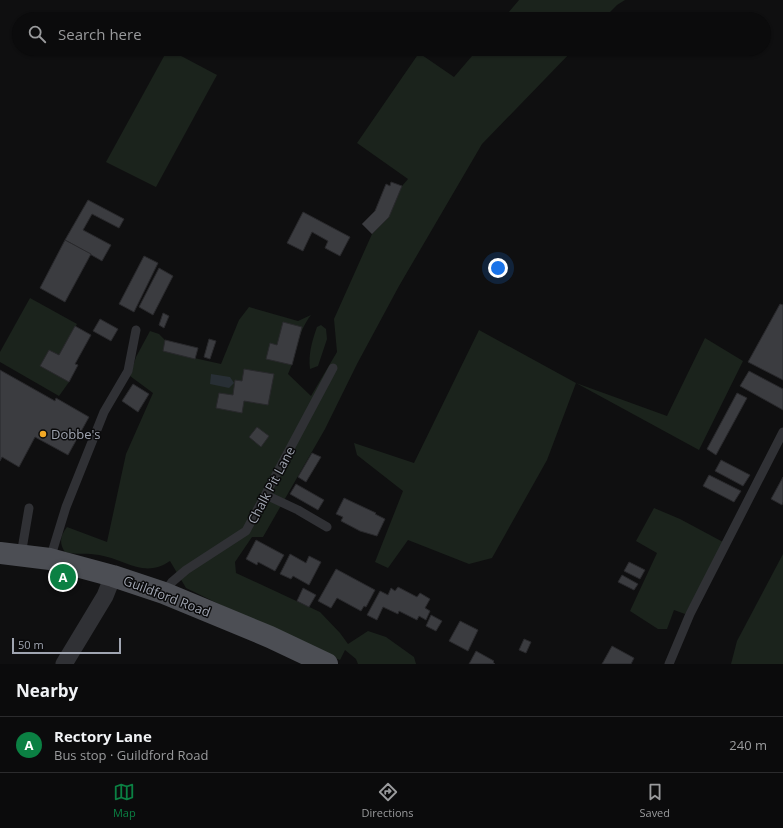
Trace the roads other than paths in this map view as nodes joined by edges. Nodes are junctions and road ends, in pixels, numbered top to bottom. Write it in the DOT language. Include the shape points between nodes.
graph roads {
  1 [pos="136,330"];
  2 [pos="333,368"];
  3 [pos="783,432"];
  4 [pos="266,495"];
  5 [pos="29,508"];
  6 [pos="327,527"];
  7 [pos="10,554"];
  8 [pos="50,559"];
  9 [pos="113,576"];
  10 [pos="164,593"];
  11 [pos="64,664"];
  12 [pos="327,664"];
  13 [pos="668,664"];
  1 -- 8 [label="lane" via="128,371 104,412 66,507"];
  2 -- 4 [label="lane, Chalk Pit Lane"];
  3 -- 13 [label="lane" via="690,614"];
  4 -- 6 [label="lane"];
  4 -- 10 [label="lane, Chalk Pit Lane" via="246,531 186,570"];
  5 -- 7 [label="lane"];
  7 -- 8 [label="main road, Guildford Road"];
  8 -- 9 [label="main road, Guildford Road"];
  9 -- 10 [label="main road, Guildford Road"];
  9 -- 11 [label="street" via="105,596"];
  10 -- 12 [label="main road, Guildford Road"];
}
